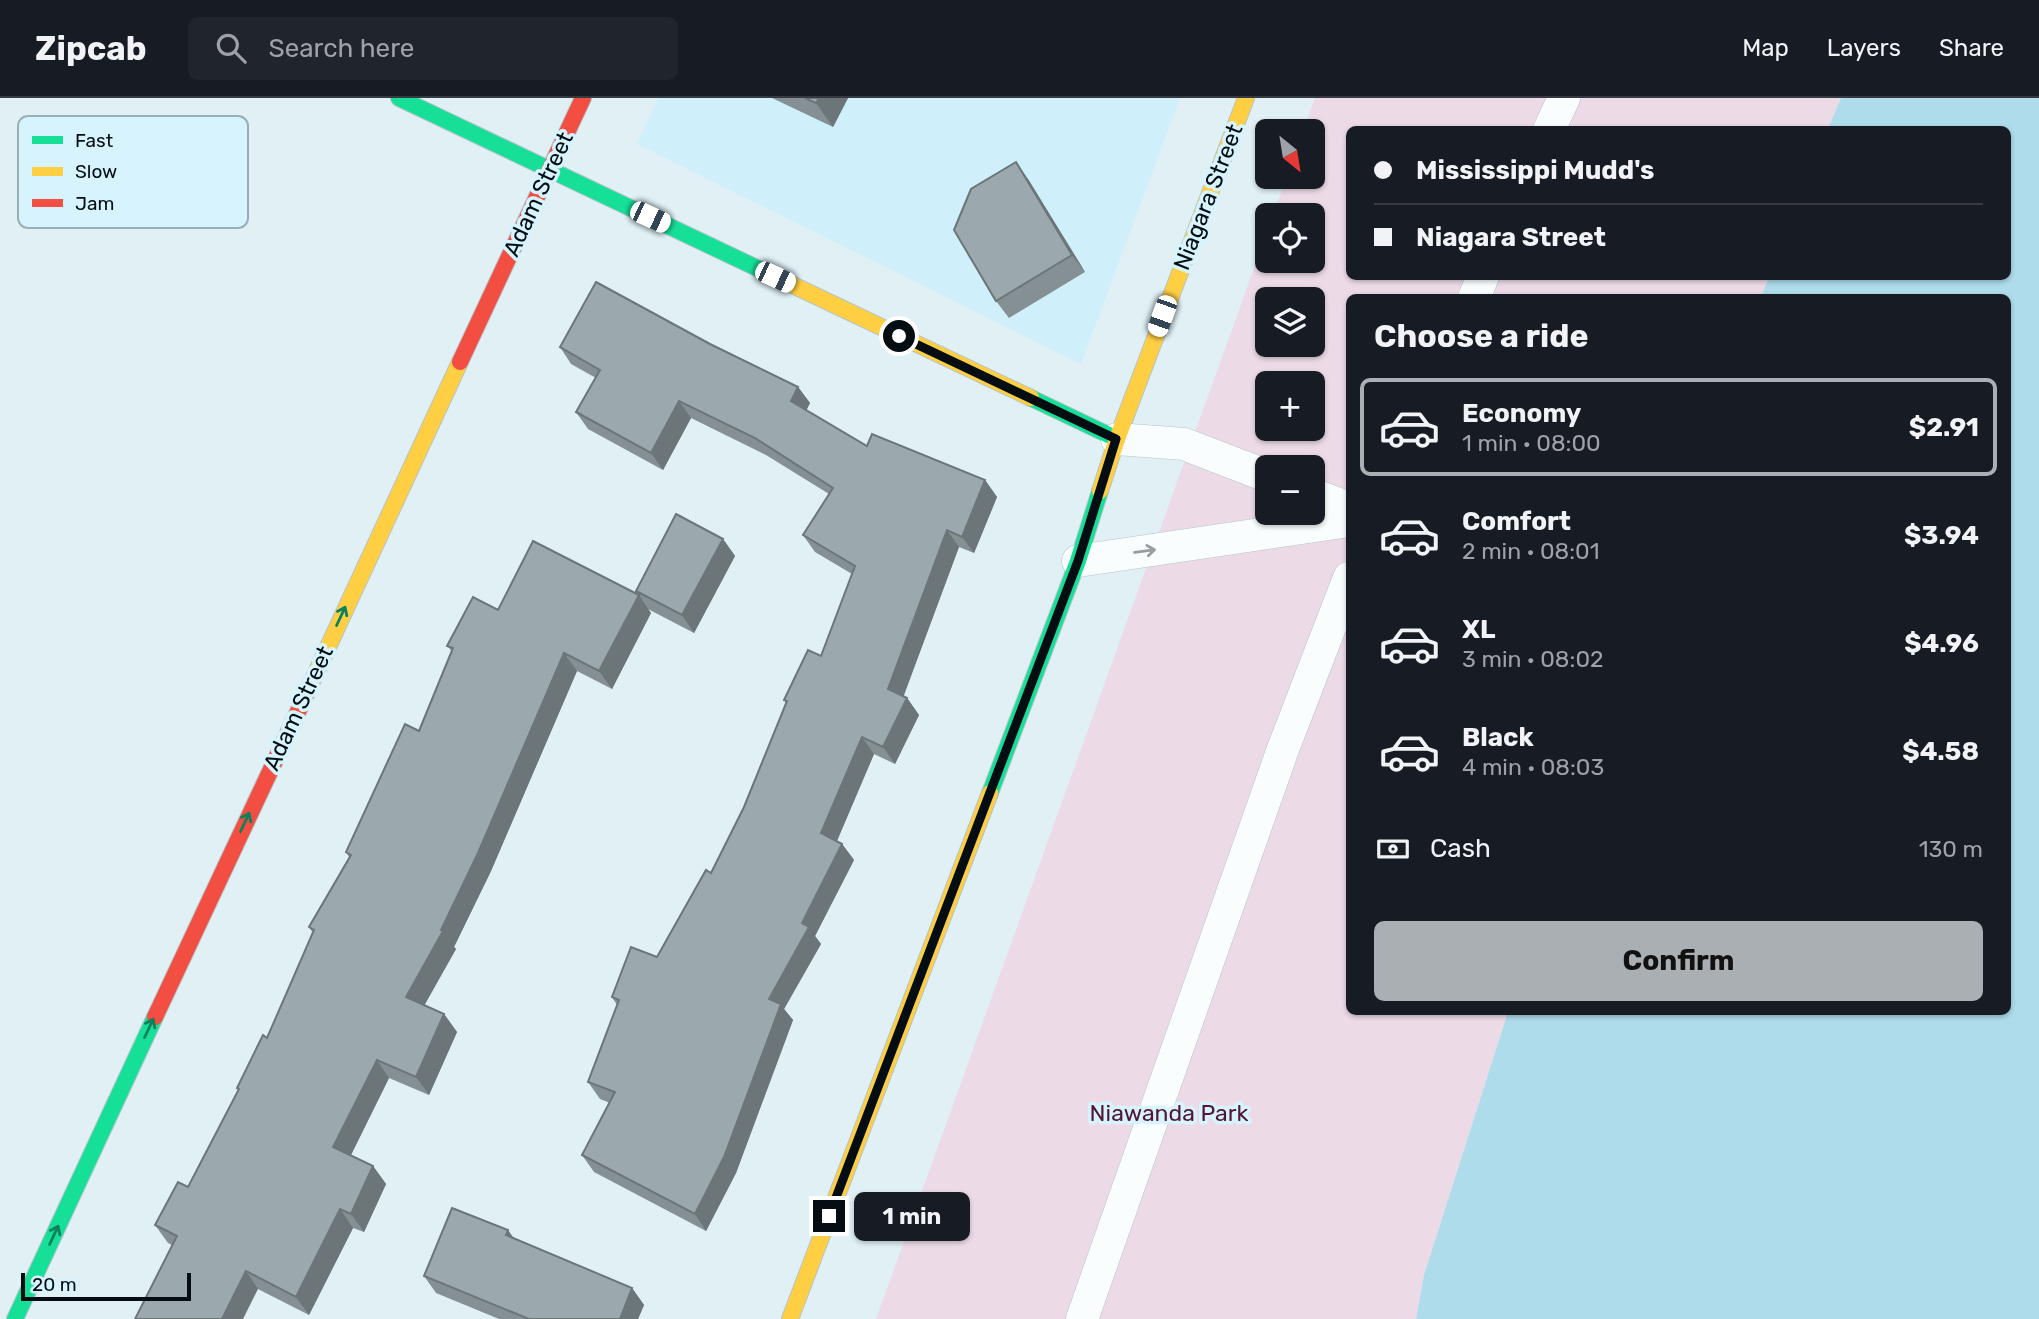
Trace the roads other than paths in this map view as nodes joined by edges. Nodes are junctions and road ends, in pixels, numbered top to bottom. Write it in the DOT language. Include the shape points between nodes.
graph roads {
  1 [pos="399,98"];
  2 [pos="583,98"];
  3 [pos="1246,98"];
  4 [pos="1564,98"];
  5 [pos="1551,126"];
  6 [pos="550,170"];
  7 [pos="1116,439"];
  8 [pos="1255,471"];
  9 [pos="1325,499"];
  10 [pos="1346,507"];
  11 [pos="1346,521"];
  12 [pos="1078,561"];
  13 [pos="1346,586"];
  14 [pos="15,1319"];
  15 [pos="790,1319"];
  16 [pos="1082,1319"];
  1 -- 6 [label="street"];
  2 -- 6 [label="street, Adam Street"];
  3 -- 7 [label="street, Niagara Street"];
  4 -- 5 [label="lane"];
  6 -- 7 [label="street"];
  14 -- 6 [label="street, Adam Street, one-way"];
  7 -- 8 [label="lane" via="1184,444"];
  7 -- 12 [label="street, Niagara Street"];
  9 -- 10 [label="lane"];
  12 -- 11 [label="lane, one-way"];
  12 -- 15 [label="street, Niagara Street"];
  13 -- 16 [label="lane" via="1283,749"];
}
